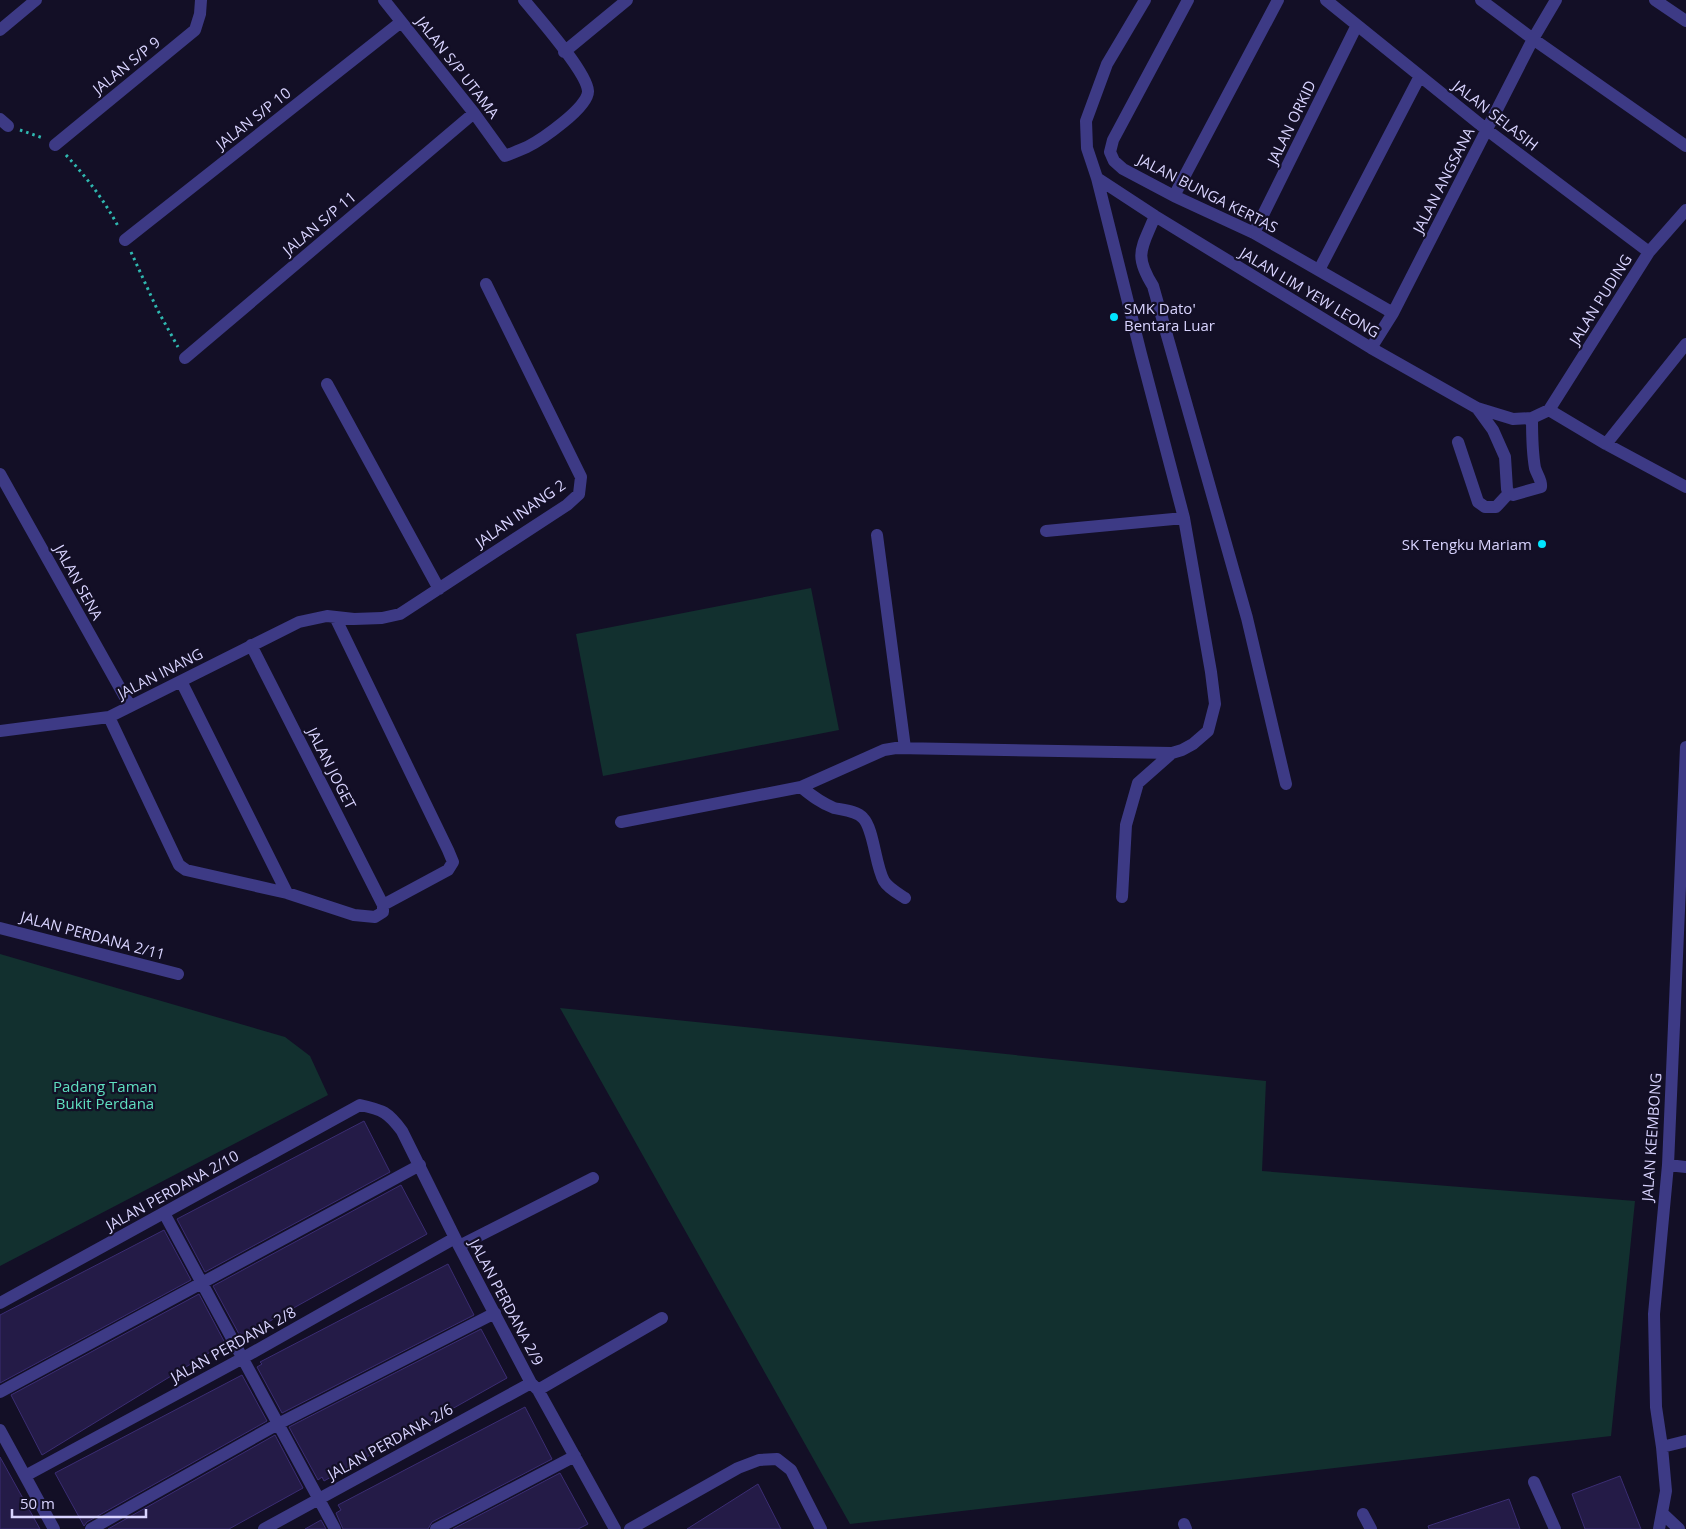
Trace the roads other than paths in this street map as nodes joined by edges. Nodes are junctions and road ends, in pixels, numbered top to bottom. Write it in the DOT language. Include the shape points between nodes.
graph roads {
  1 [pos="36,0"];
  2 [pos="201,0"];
  3 [pos="384,0"];
  4 [pos="627,0"];
  5 [pos="1145,0"];
  6 [pos="1188,0"];
  7 [pos="1278,0"];
  8 [pos="1326,0"];
  9 [pos="1481,0"];
  10 [pos="1556,0"];
  11 [pos="1655,0"];
  12 [pos="526,1"];
  13 [pos="1686,21"];
  14 [pos="402,22"];
  15 [pos="1357,25"];
  16 [pos="0,30"];
  17 [pos="1533,39"];
  18 [pos="564,52"];
  19 [pos="1420,76"];
  20 [pos="474,113"];
  21 [pos="1487,130"];
  22 [pos="55,144"];
  23 [pos="1686,146"];
  24 [pos="1097,178"];
  25 [pos="1174,196"];
  26 [pos="1686,210"];
  27 [pos="1155,216"];
  28 [pos="1254,233"];
  29 [pos="125,240"];
  30 [pos="1649,252"];
  31 [pos="1320,270"];
  32 [pos="486,284"];
  33 [pos="1393,313"];
  34 [pos="1686,344"];
  35 [pos="1371,348"];
  36 [pos="185,358"];
  37 [pos="327,384"];
  38 [pos="1477,408"];
  39 [pos="1549,410"];
  40 [pos="1532,418"];
  41 [pos="1458,442"];
  42 [pos="1606,444"];
  43 [pos="0,474"];
  44 [pos="1686,487"];
  45 [pos="1509,493"];
  46 [pos="5,494"];
  47 [pos="1184,518"];
  48 [pos="1046,531"];
  49 [pos="878,535"];
  50 [pos="439,589"];
  51 [pos="331,616"];
  52 [pos="251,645"];
  53 [pos="181,681"];
  54 [pos="130,706"];
  55 [pos="109,717"];
  56 [pos="0,731"];
  57 [pos="1686,746"];
  58 [pos="905,748"];
  59 [pos="1172,753"];
  60 [pos="1286,784"];
  61 [pos="801,787"];
  62 [pos="621,822"];
  63 [pos="287,893"];
  64 [pos="1122,897"];
  65 [pos="905,898"];
  66 [pos="383,905"];
  67 [pos="0,928"];
  68 [pos="178,974"];
  69 [pos="360,1105"];
  70 [pos="420,1165"];
  71 [pos="1668,1165"];
  72 [pos="1686,1167"];
  73 [pos="593,1178"];
  74 [pos="164,1213"];
  75 [pos="457,1242"];
  76 [pos="202,1283"];
  77 [pos="0,1303"];
  78 [pos="496,1313"];
  79 [pos="662,1318"];
  80 [pos="243,1358"];
  81 [pos="535,1386"];
  82 [pos="0,1392"];
  83 [pos="278,1424"];
  84 [pos="0,1430"];
  85 [pos="1686,1441"];
  86 [pos="1662,1447"];
  87 [pos="575,1456"];
  88 [pos="25,1476"];
  89 [pos="1534,1482"];
  90 [pos="319,1499"];
  91 [pos="1364,1514"];
  92 [pos="1663,1514"];
  93 [pos="54,1529"];
  94 [pos="91,1529"];
  95 [pos="264,1529"];
  96 [pos="335,1529"];
  97 [pos="436,1529"];
  98 [pos="615,1529"];
  99 [pos="630,1529"];
  100 [pos="821,1529"];
  101 [pos="1371,1529"];
  102 [pos="1555,1529"];
  103 [pos="1659,1529"];
  104 [pos="1679,1529"];
  1 -- 16 [label="street"];
  2 -- 22 [label="street, JALAN S/P 9" via="194,30"];
  3 -- 14 [label="street, JALAN S/P UTAMA"];
  4 -- 18 [label="street"];
  5 -- 24 [label="street" via="1107,64 1086,120 1087,148"];
  6 -- 25 [label="street, JALAN BUNGA KERTAS" via="1113,140 1110,152 1123,169"];
  7 -- 25 [label="street"];
  8 -- 15 [label="street, JALAN SELASIH"];
  9 -- 17 [label="street"];
  10 -- 17 [label="street, JALAN ANGSANA"];
  11 -- 13 [label="street"];
  12 -- 18 [label="street"];
  14 -- 20 [label="street, JALAN S/P UTAMA"];
  14 -- 29 [label="street, JALAN S/P 10"];
  15 -- 19 [label="street, JALAN SELASIH"];
  15 -- 28 [label="street, JALAN ORKID"];
  17 -- 21 [label="street, JALAN ANGSANA"];
  17 -- 23 [label="street"];
  18 -- 20 [label="street, JALAN S/P UTAMA" via="586,83 588,93 586,101 551,132 505,156"];
  19 -- 21 [label="street, JALAN SELASIH"];
  19 -- 31 [label="street"];
  20 -- 36 [label="street, JALAN S/P 11"];
  21 -- 30 [label="street, JALAN SELASIH"];
  21 -- 33 [label="street, JALAN ANGSANA"];
  24 -- 27 [label="street, JALAN LIM YEW LEONG"];
  24 -- 47 [label="street"];
  25 -- 28 [label="street, JALAN BUNGA KERTAS"];
  26 -- 30 [label="street, JALAN PUDING"];
  27 -- 35 [label="street, JALAN LIM YEW LEONG"];
  27 -- 60 [label="street" via="1140,254 1141,264 1152,286 1244,608"];
  28 -- 31 [label="street, JALAN BUNGA KERTAS"];
  30 -- 39 [label="street, JALAN PUDING"];
  31 -- 33 [label="street, JALAN BUNGA KERTAS"];
  32 -- 50 [label="street, JALAN INANG 2" via="581,476 579,494"];
  33 -- 35 [label="street, JALAN ANGSANA"];
  34 -- 42 [label="street"];
  35 -- 38 [label="street, JALAN LIM YEW LEONG"];
  37 -- 50 [label="street"];
  38 -- 40 [label="street, JALAN LIM YEW LEONG" via="1513,419"];
  38 -- 45 [label="street" via="1493,430 1505,457"];
  39 -- 40 [label="street, JALAN LIM YEW LEONG"];
  39 -- 42 [label="street"];
  40 -- 45 [label="street" via="1531,444 1541,487 1513,495"];
  41 -- 45 [label="street" via="1478,502 1485,507 1496,507"];
  42 -- 44 [label="street"];
  43 -- 46 [label="street, JALAN SENA"];
  46 -- 54 [label="street, JALAN SENA"];
  47 -- 48 [label="street"];
  47 -- 59 [label="street" via="1215,704 1208,731 1193,744"];
  49 -- 58 [label="street"];
  50 -- 51 [label="street, JALAN INANG 2" via="400,614 354,620"];
  51 -- 52 [label="street, JALAN INANG" via="299,622"];
  51 -- 66 [label="street" via="452,862 448,870"];
  52 -- 53 [label="street, JALAN INANG"];
  52 -- 66 [label="street, JALAN JOGET"];
  53 -- 54 [label="street, JALAN INANG"];
  53 -- 63 [label="street"];
  54 -- 55 [label="street, JALAN INANG"];
  55 -- 56 [label="street, JALAN INANG"];
  55 -- 63 [label="street" via="179,865 186,870"];
  57 -- 71 [label="street, JALAN KEEMBONG"];
  58 -- 59 [label="street"];
  58 -- 61 [label="street" via="884,750"];
  59 -- 64 [label="street" via="1138,783 1126,825"];
  61 -- 62 [label="street"];
  61 -- 65 [label="street" via="816,800 864,818 885,883"];
  63 -- 66 [label="street" via="354,915 375,917 383,912"];
  67 -- 68 [label="street, JALAN PERDANA 2/11"];
  69 -- 70 [label="street, JALAN PERDANA 2/9" via="379,1109 392,1117"];
  69 -- 74 [label="street, JALAN PERDANA 2/10"];
  70 -- 75 [label="street, JALAN PERDANA 2/9"];
  70 -- 76 [label="street"];
  71 -- 72 [label="street"];
  71 -- 86 [label="street, JALAN KEEMBONG" via="1654,1314 1656,1407"];
  73 -- 75 [label="street, JALAN PERDANA 2/8"];
  74 -- 76 [label="street"];
  74 -- 77 [label="street, JALAN PERDANA 2/10"];
  75 -- 78 [label="street, JALAN PERDANA 2/9"];
  75 -- 80 [label="street, JALAN PERDANA 2/8"];
  76 -- 80 [label="street"];
  76 -- 82 [label="street"];
  78 -- 81 [label="street, JALAN PERDANA 2/9"];
  78 -- 83 [label="street"];
  79 -- 81 [label="street, JALAN PERDANA 2/6"];
  80 -- 83 [label="street"];
  80 -- 88 [label="street, JALAN PERDANA 2/8"];
  81 -- 87 [label="street, JALAN PERDANA 2/9"];
  81 -- 90 [label="street, JALAN PERDANA 2/6"];
  83 -- 90 [label="street"];
  83 -- 94 [label="street"];
  84 -- 88 [label="street"];
  85 -- 86 [label="street"];
  86 -- 92 [label="street, JALAN KEEMBONG" via="1666,1491"];
  87 -- 97 [label="street"];
  87 -- 98 [label="street, JALAN PERDANA 2/9"];
  88 -- 93 [label="street"];
  89 -- 102 [label="street"];
  90 -- 95 [label="street, JALAN PERDANA 2/6"];
  90 -- 96 [label="street"];
  91 -- 101 [label="street"];
  92 -- 103 [label="street, JALAN KEEMBONG"];
  92 -- 104 [label="street"];
  99 -- 100 [label="street" via="738,1468 759,1460 777,1459 791,1470"];
}
